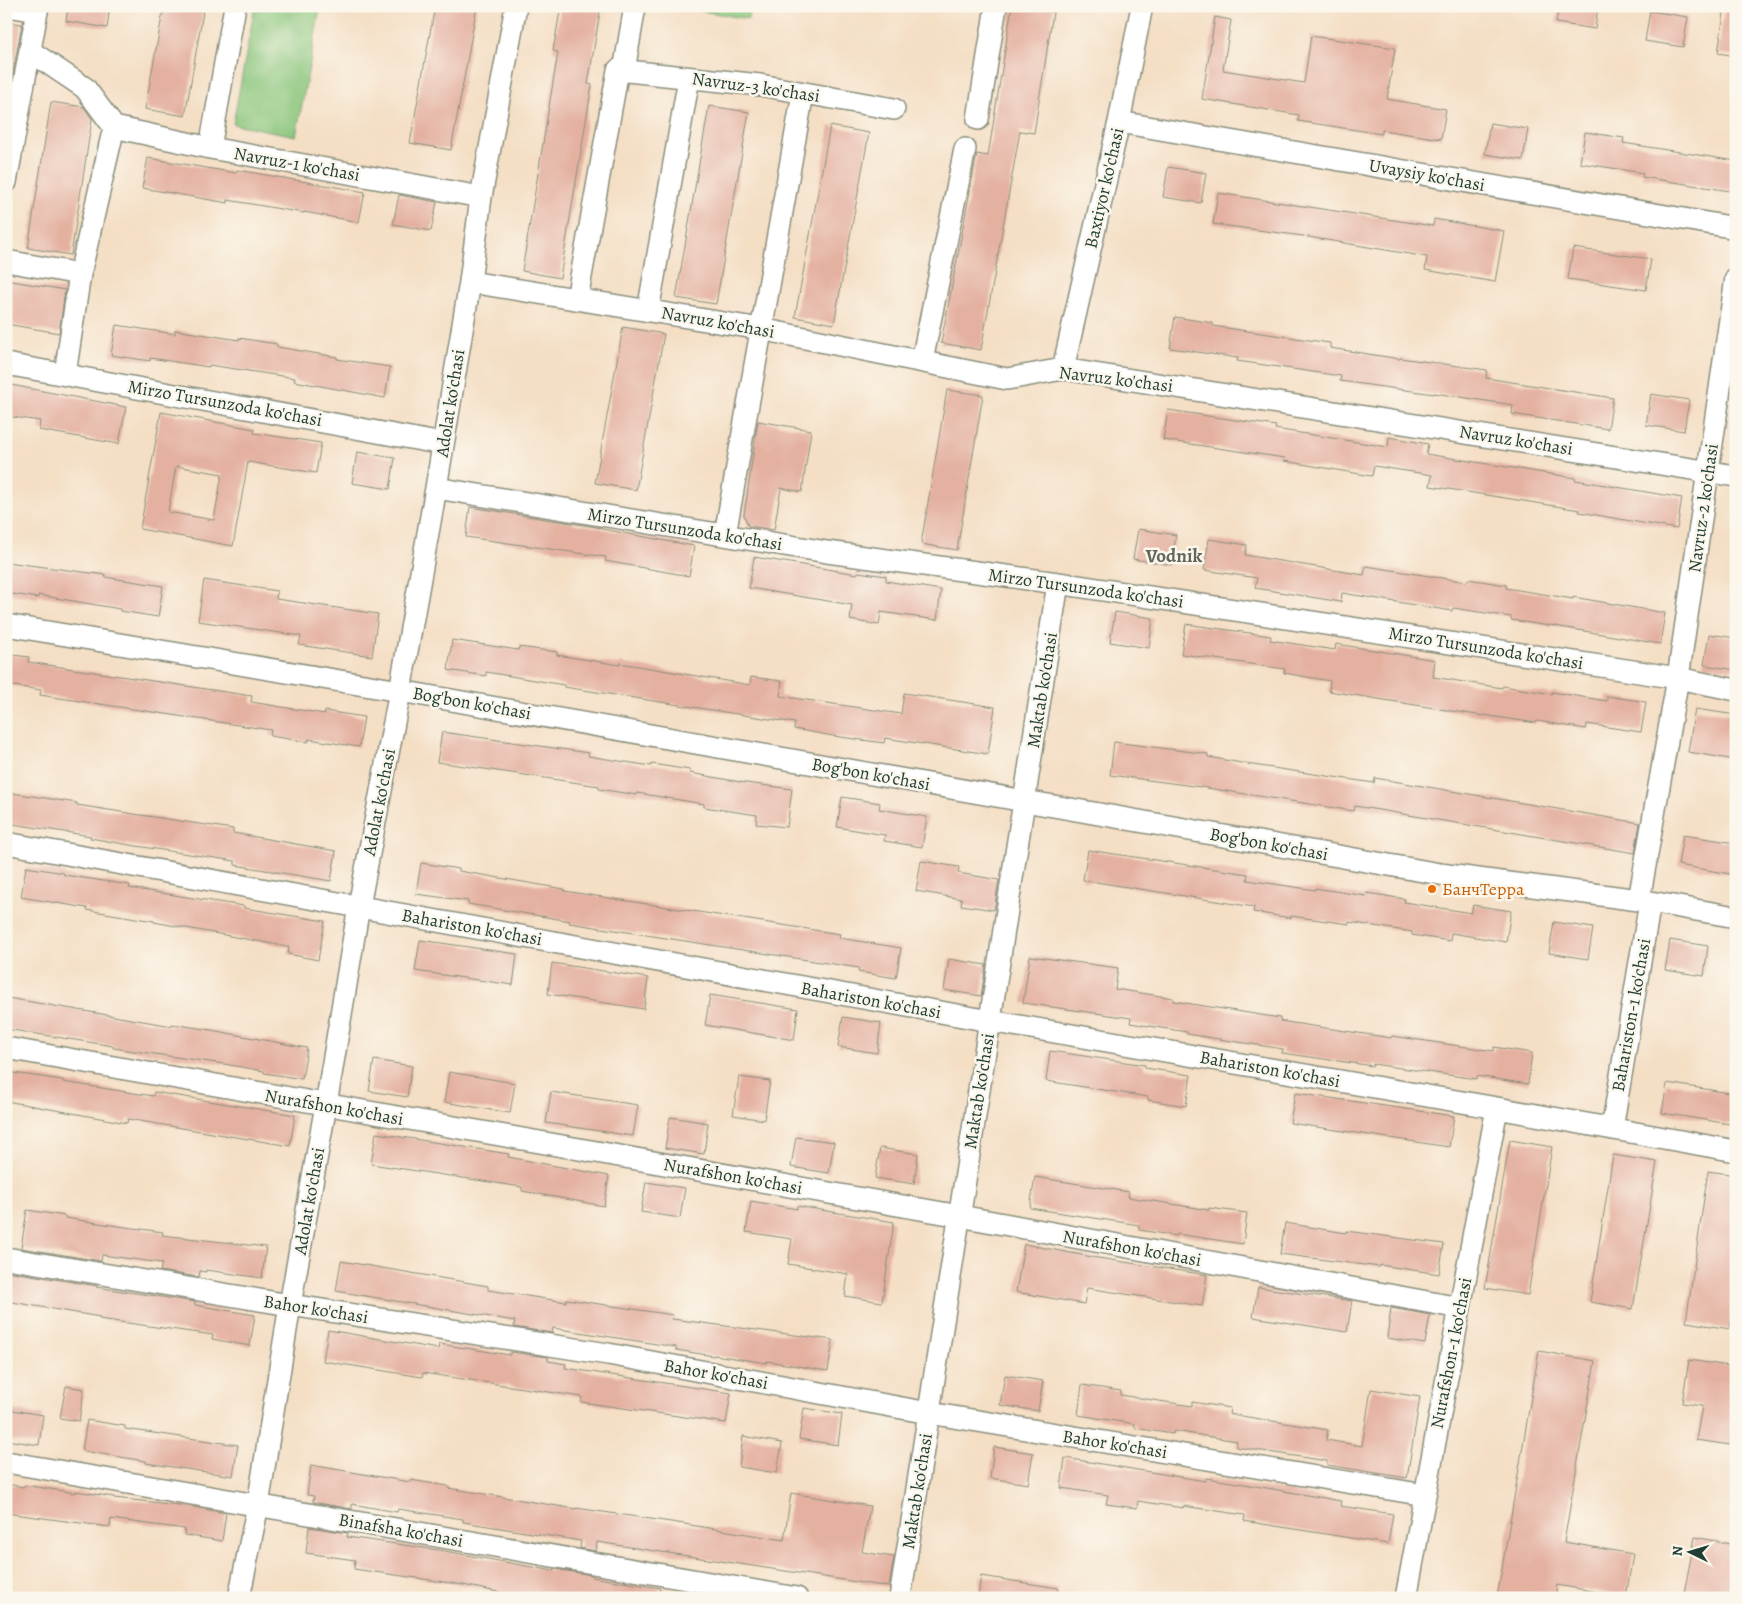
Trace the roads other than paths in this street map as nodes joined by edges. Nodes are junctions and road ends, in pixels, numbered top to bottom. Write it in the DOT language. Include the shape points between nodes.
graph roads {
  1 [pos="8,6"];
  2 [pos="235,6"];
  3 [pos="516,6"];
  4 [pos="635,6"];
  5 [pos="996,6"];
  6 [pos="1142,6"];
  7 [pos="37,9"];
  8 [pos="30,51"];
  9 [pos="621,71"];
  10 [pos="689,78"];
  11 [pos="803,93"];
  12 [pos="894,109"];
  13 [pos="978,119"];
  14 [pos="1119,122"];
  15 [pos="114,127"];
  16 [pos="210,148"];
  17 [pos="965,149"];
  18 [pos="6,182"];
  19 [pos="481,197"];
  20 [pos="1736,228"];
  21 [pos="6,261"];
  22 [pos="80,274"];
  23 [pos="1736,278"];
  24 [pos="470,282"];
  25 [pos="577,299"];
  26 [pos="648,311"];
  27 [pos="761,329"];
  28 [pos="922,361"];
  29 [pos="6,364"];
  30 [pos="1063,368"];
  31 [pos="65,374"];
  32 [pos="443,444"];
  33 [pos="1707,471"];
  34 [pos="1736,476"];
  35 [pos="436,488"];
  36 [pos="725,535"];
  37 [pos="1058,583"];
  38 [pos="6,625"];
  39 [pos="1678,678"];
  40 [pos="1736,690"];
  41 [pos="400,691"];
  42 [pos="1025,801"];
  43 [pos="6,843"];
  44 [pos="1645,901"];
  45 [pos="358,906"];
  46 [pos="1736,917"];
  47 [pos="990,1021"];
  48 [pos="6,1048"];
  49 [pos="326,1105"];
  50 [pos="1497,1108"];
  51 [pos="1612,1129"];
  52 [pos="1736,1151"];
  53 [pos="960,1216"];
  54 [pos="6,1258"];
  55 [pos="290,1305"];
  56 [pos="1460,1308"];
  57 [pos="929,1413"];
  58 [pos="6,1462"];
  59 [pos="1425,1495"];
  60 [pos="258,1505"];
  61 [pos="240,1598"];
  62 [pos="797,1598"];
  63 [pos="900,1598"];
  64 [pos="1406,1598"];
  1 -- 7 [label="street"];
  2 -- 16 [label="street"];
  3 -- 19 [label="street, Adolat ko'chasi"];
  4 -- 9 [label="street"];
  5 -- 13 [label="street"];
  6 -- 14 [label="street, Baxtiyor ko'chasi"];
  7 -- 8 [label="street"];
  8 -- 15 [label="street" via="85,88"];
  8 -- 18 [label="street"];
  9 -- 10 [label="street, Navruz-3 ko'chasi"];
  9 -- 25 [label="street"];
  10 -- 11 [label="street, Navruz-3 ko'chasi"];
  10 -- 26 [label="street"];
  11 -- 12 [label="street, Navruz-3 ko'chasi"];
  11 -- 27 [label="street"];
  14 -- 20 [label="street, Uvaysiy ko'chasi"];
  14 -- 30 [label="street, Baxtiyor ko'chasi"];
  15 -- 16 [label="street, Navruz-1 ko'chasi"];
  15 -- 22 [label="street"];
  16 -- 19 [label="street, Navruz-1 ko'chasi"];
  17 -- 28 [label="street"];
  19 -- 24 [label="street, Adolat ko'chasi"];
  21 -- 22 [label="street"];
  22 -- 31 [label="street"];
  23 -- 33 [label="street, Navruz-2 ko'chasi"];
  24 -- 25 [label="street, Navruz ko'chasi"];
  24 -- 32 [label="street, Adolat ko'chasi"];
  25 -- 26 [label="street, Navruz ko'chasi"];
  26 -- 27 [label="street, Navruz ko'chasi"];
  27 -- 28 [label="street, Navruz ko'chasi"];
  27 -- 36 [label="street"];
  28 -- 30 [label="street, Navruz ko'chasi" via="1007,379"];
  29 -- 31 [label="street, Mirzo Tursunzoda ko'chasi"];
  30 -- 33 [label="street, Navruz ko'chasi"];
  31 -- 32 [label="street, Mirzo Tursunzoda ko'chasi"];
  32 -- 35 [label="street, Adolat ko'chasi"];
  33 -- 34 [label="street, Navruz ko'chasi"];
  33 -- 39 [label="street, Navruz-2 ko'chasi"];
  35 -- 36 [label="street, Mirzo Tursunzoda ko'chasi"];
  35 -- 41 [label="street, Adolat ko'chasi"];
  36 -- 37 [label="street, Mirzo Tursunzoda ko'chasi"];
  37 -- 39 [label="street, Mirzo Tursunzoda ko'chasi"];
  37 -- 42 [label="street, Maktab ko'chasi"];
  38 -- 41 [label="street, Bog'bon ko'chasi"];
  39 -- 40 [label="street, Mirzo Tursunzoda ko'chasi"];
  39 -- 44 [label="street, Bahariston-1 ko'chasi"];
  41 -- 42 [label="street, Bog'bon ko'chasi"];
  41 -- 45 [label="street, Adolat ko'chasi"];
  42 -- 44 [label="street, Bog'bon ko'chasi" via="1440,874"];
  42 -- 47 [label="street, Maktab ko'chasi"];
  43 -- 45 [label="street, Bahariston ko'chasi"];
  44 -- 46 [label="street, Bog'bon ko'chasi"];
  44 -- 51 [label="street, Bahariston-1 ko'chasi"];
  45 -- 47 [label="street, Bahariston ko'chasi"];
  45 -- 49 [label="street, Adolat ko'chasi"];
  47 -- 50 [label="street, Bahariston ko'chasi"];
  47 -- 53 [label="street, Maktab ko'chasi"];
  48 -- 49 [label="street, Nurafshon ko'chasi"];
  49 -- 53 [label="street, Nurafshon ko'chasi"];
  49 -- 55 [label="street, Adolat ko'chasi"];
  50 -- 51 [label="street, Bahariston ko'chasi"];
  50 -- 56 [label="street, Nurafshon-1 ko'chasi"];
  51 -- 52 [label="street, Bahariston ko'chasi"];
  53 -- 56 [label="street, Nurafshon ko'chasi"];
  53 -- 57 [label="street, Maktab ko'chasi"];
  54 -- 55 [label="street, Bahor ko'chasi"];
  55 -- 57 [label="street, Bahor ko'chasi" via="608,1354"];
  55 -- 60 [label="street, Adolat ko'chasi"];
  56 -- 59 [label="street, Nurafshon-1 ko'chasi"];
  57 -- 59 [label="street, Bahor ko'chasi"];
  57 -- 63 [label="street, Maktab ko'chasi"];
  58 -- 60 [label="street, Binafsha ko'chasi"];
  59 -- 64 [label="street, Nurafshon-1 ko'chasi"];
  60 -- 61 [label="street, Adolat ko'chasi"];
  60 -- 62 [label="street, Binafsha ko'chasi"];
}
